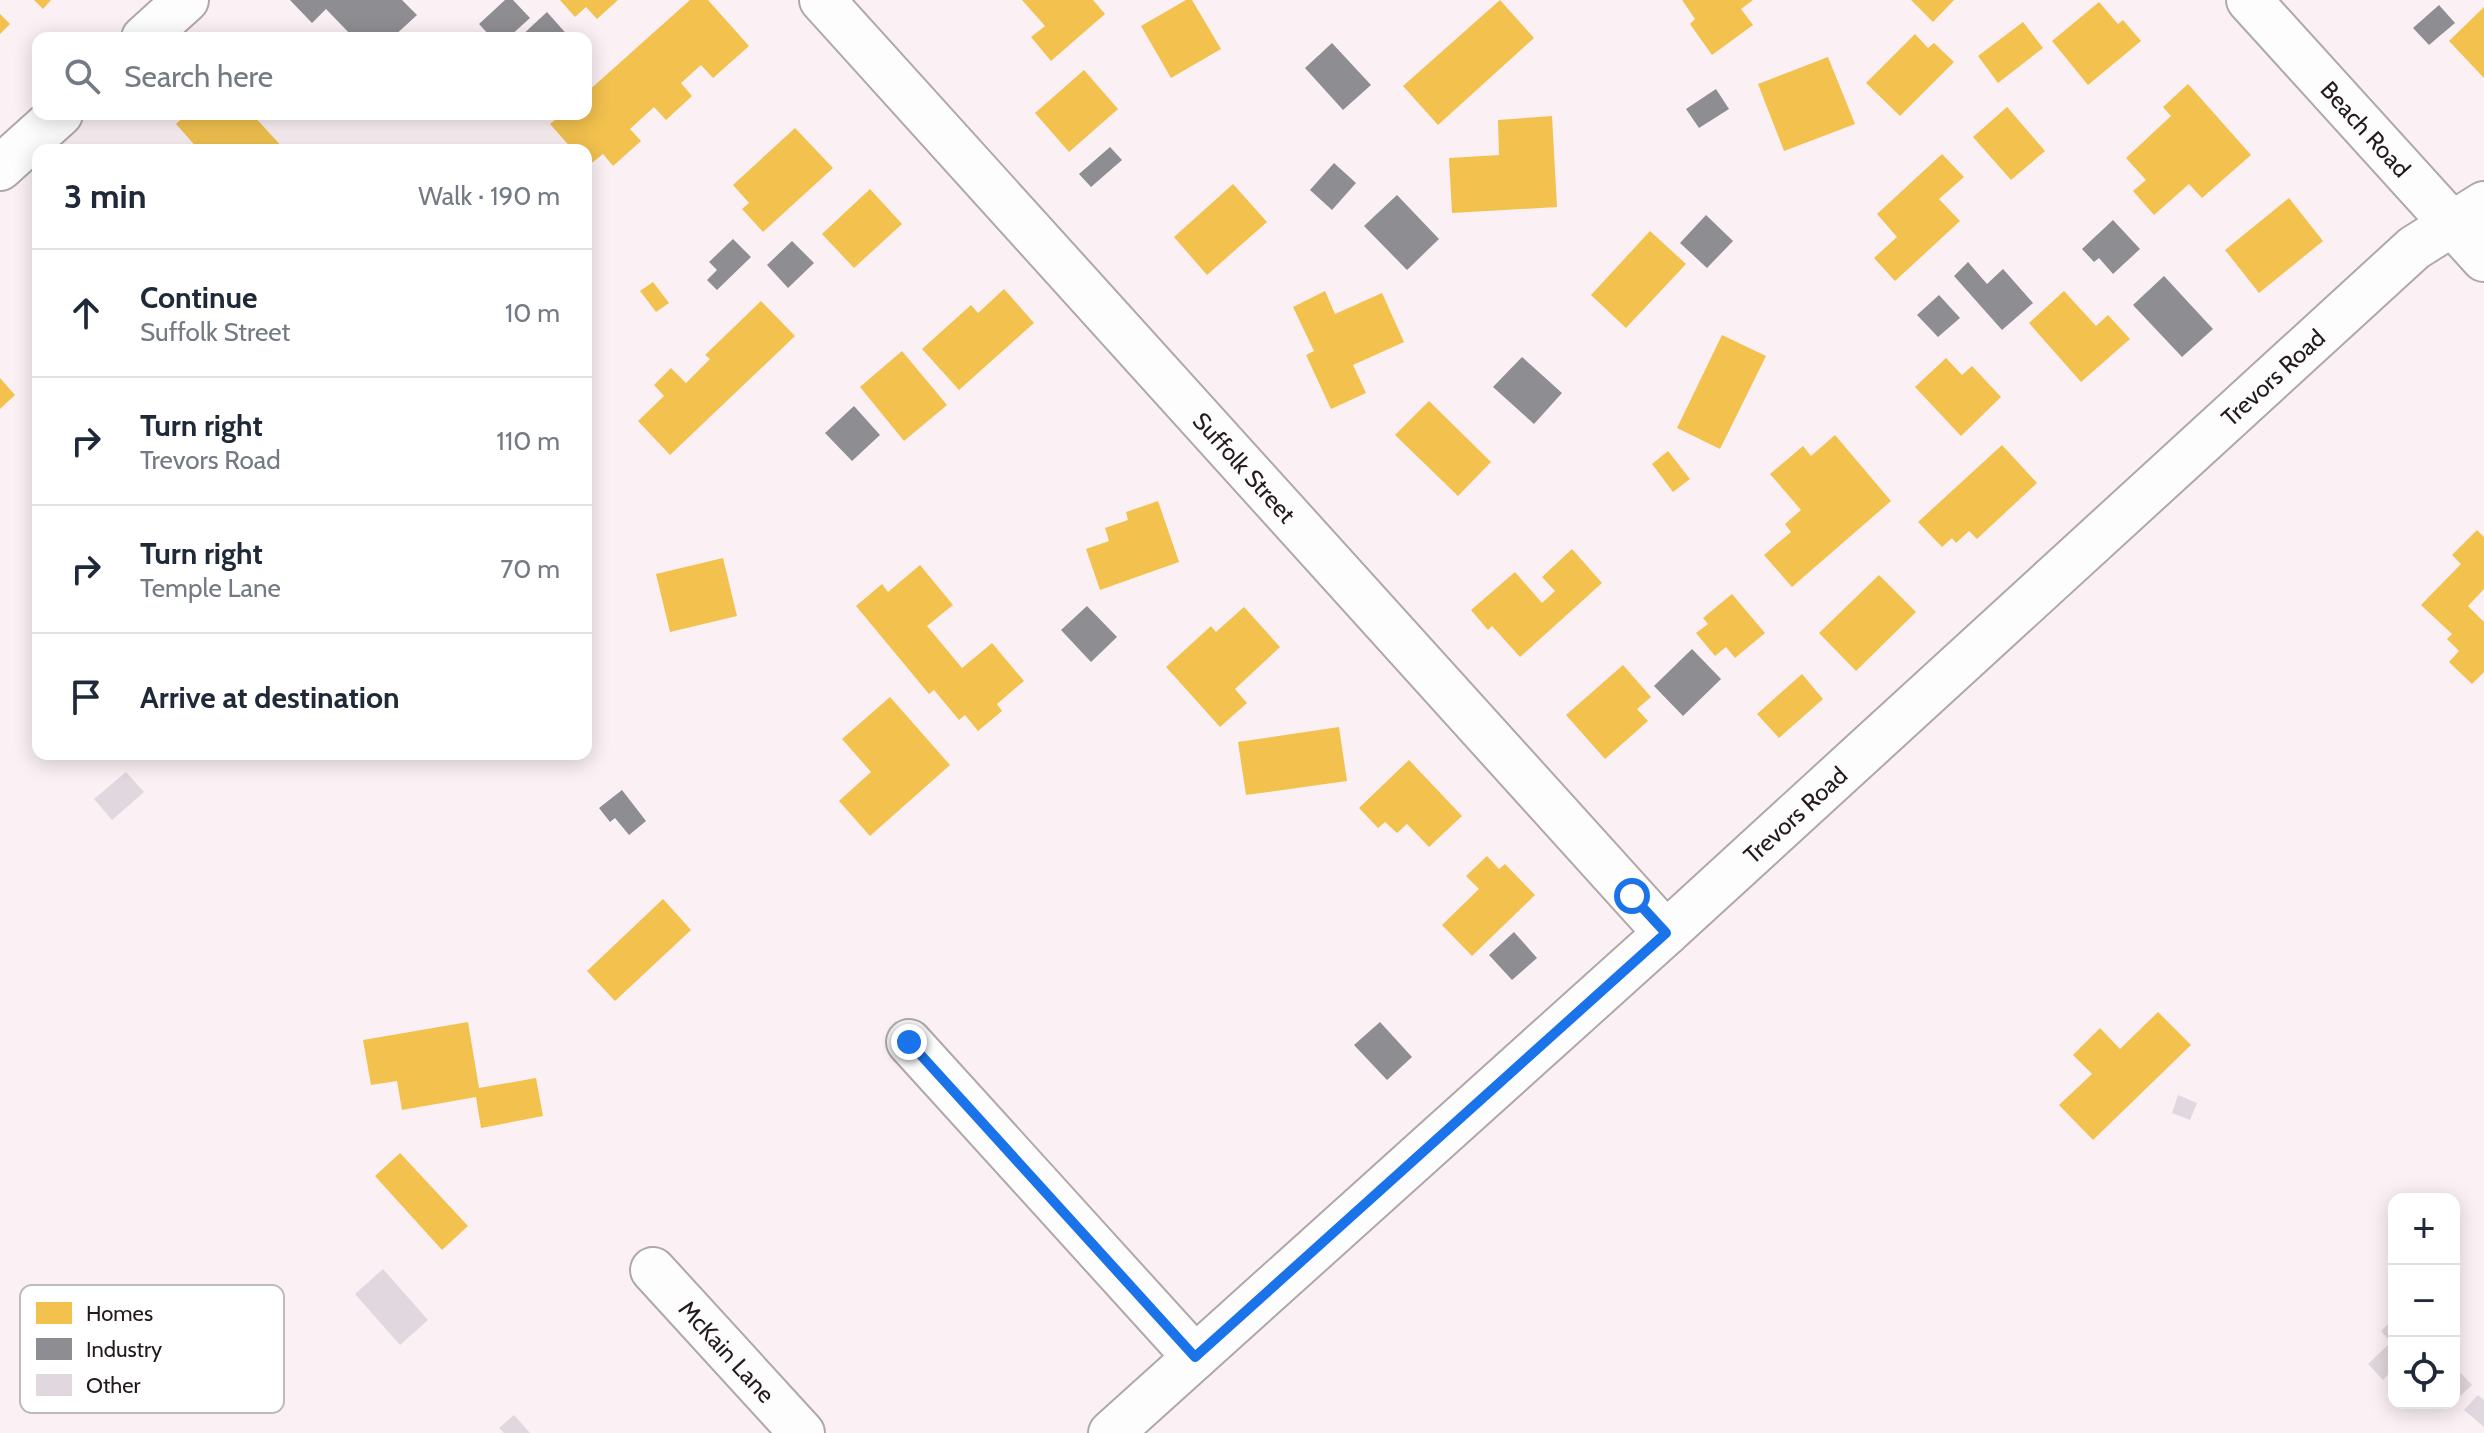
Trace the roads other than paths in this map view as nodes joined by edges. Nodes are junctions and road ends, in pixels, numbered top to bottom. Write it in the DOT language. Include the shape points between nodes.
graph roads {
  1 [pos="186,0"];
  2 [pos="822,0"];
  3 [pos="2249,0"];
  4 [pos="151,32"];
  5 [pos="53,120"];
  6 [pos="0,168"];
  7 [pos="2468,214"];
  8 [pos="2484,259"];
  9 [pos="1666,933"];
  10 [pos="909,1042"];
  11 [pos="653,1270"];
  12 [pos="1195,1357"];
  13 [pos="802,1433"];
  14 [pos="1111,1433"];
  1 -- 4 [label="street"];
  2 -- 9 [label="street, Suffolk Street"];
  3 -- 7 [label="street, Beach Road"];
  5 -- 6 [label="street"];
  7 -- 8 [label="street, Beach Road"];
  7 -- 9 [label="street, Trevors Road" via="2414,248"];
  9 -- 12 [label="street, Trevors Road"];
  10 -- 12 [label="street"];
  11 -- 13 [label="street, McKain Lane"];
  12 -- 14 [label="street, Trevors Road"];
}
